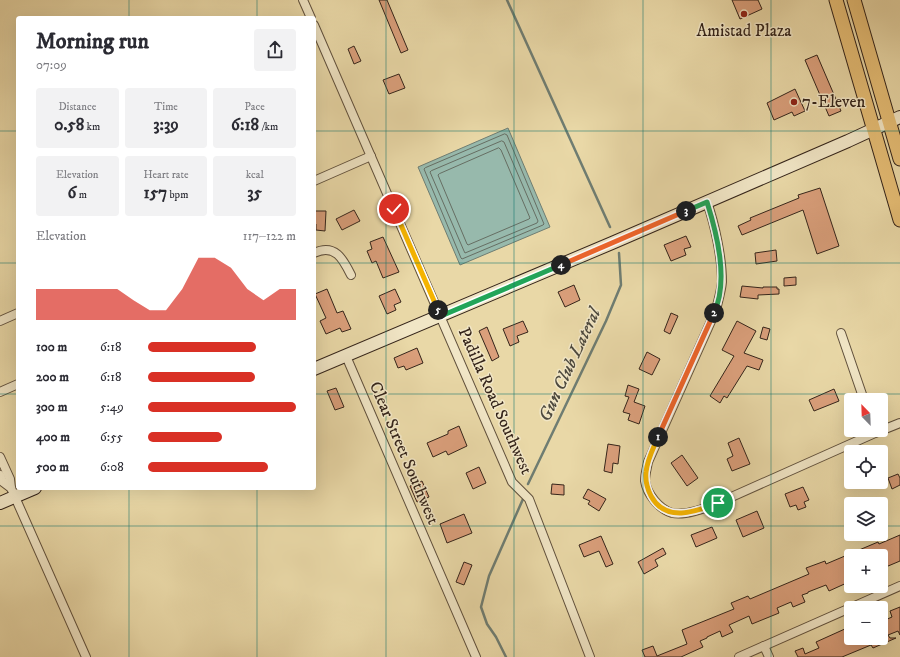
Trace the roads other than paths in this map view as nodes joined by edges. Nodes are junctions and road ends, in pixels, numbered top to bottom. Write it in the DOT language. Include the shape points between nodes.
graph roads {
  1 [pos="303,0"];
  2 [pos="836,0"];
  3 [pos="854,0"];
  4 [pos="310,16"];
  5 [pos="316,30"];
  6 [pos="894,120"];
  7 [pos="874,129"];
  8 [pos="371,156"];
  9 [pos="900,158"];
  10 [pos="316,180"];
  11 [pos="707,202"];
  12 [pos="900,220"];
  13 [pos="316,252"];
  14 [pos="351,275"];
  15 [pos="16,314"];
  16 [pos="441,316"];
  17 [pos="0,321"];
  18 [pos="841,333"];
  19 [pos="346,356"];
  20 [pos="316,369"];
  21 [pos="16,385"];
  22 [pos="0,392"];
  23 [pos="862,393"];
  24 [pos="900,423"];
  25 [pos="888,427"];
  26 [pos="863,437"];
  27 [pos="0,457"];
  28 [pos="0,475"];
  29 [pos="24,490"];
  30 [pos="13,492"];
  31 [pos="0,503"];
  32 [pos="900,586"];
  33 [pos="764,646"];
  34 [pos="86,657"];
  35 [pos="476,657"];
  36 [pos="590,657"];
  37 [pos="739,657"];
  38 [pos="769,657"];
  1 -- 4 [label="street"];
  2 -- 7 [label="main road"];
  3 -- 6 [label="main road"];
  5 -- 8 [label="street, Padilla Road Southwest"];
  6 -- 7 [label="street"];
  6 -- 9 [label="main road"];
  7 -- 11 [label="street"];
  7 -- 12 [label="main road"];
  8 -- 10 [label="street"];
  8 -- 16 [label="street, Padilla Road Southwest"];
  11 -- 16 [label="street"];
  11 -- 26 [label="street" via="714,224 722,283 716,310 648,462 645,482 654,501 672,513 699,510"];
  13 -- 14 [label="street" via="332,250 341,258"];
  15 -- 17 [label="street"];
  16 -- 19 [label="street"];
  16 -- 36 [label="street, Padilla Road Southwest" via="512,482 529,499"];
  18 -- 23 [label="street"];
  19 -- 20 [label="street"];
  19 -- 35 [label="street, Clear Street Southwest"];
  21 -- 22 [label="street"];
  24 -- 25 [label="street"];
  27 -- 30 [label="street"];
  28 -- 30 [label="street"];
  29 -- 30 [label="street"];
  30 -- 31 [label="street"];
  30 -- 34 [label="street"];
  32 -- 33 [label="street"];
  33 -- 37 [label="street"];
  33 -- 38 [label="street"];
}
